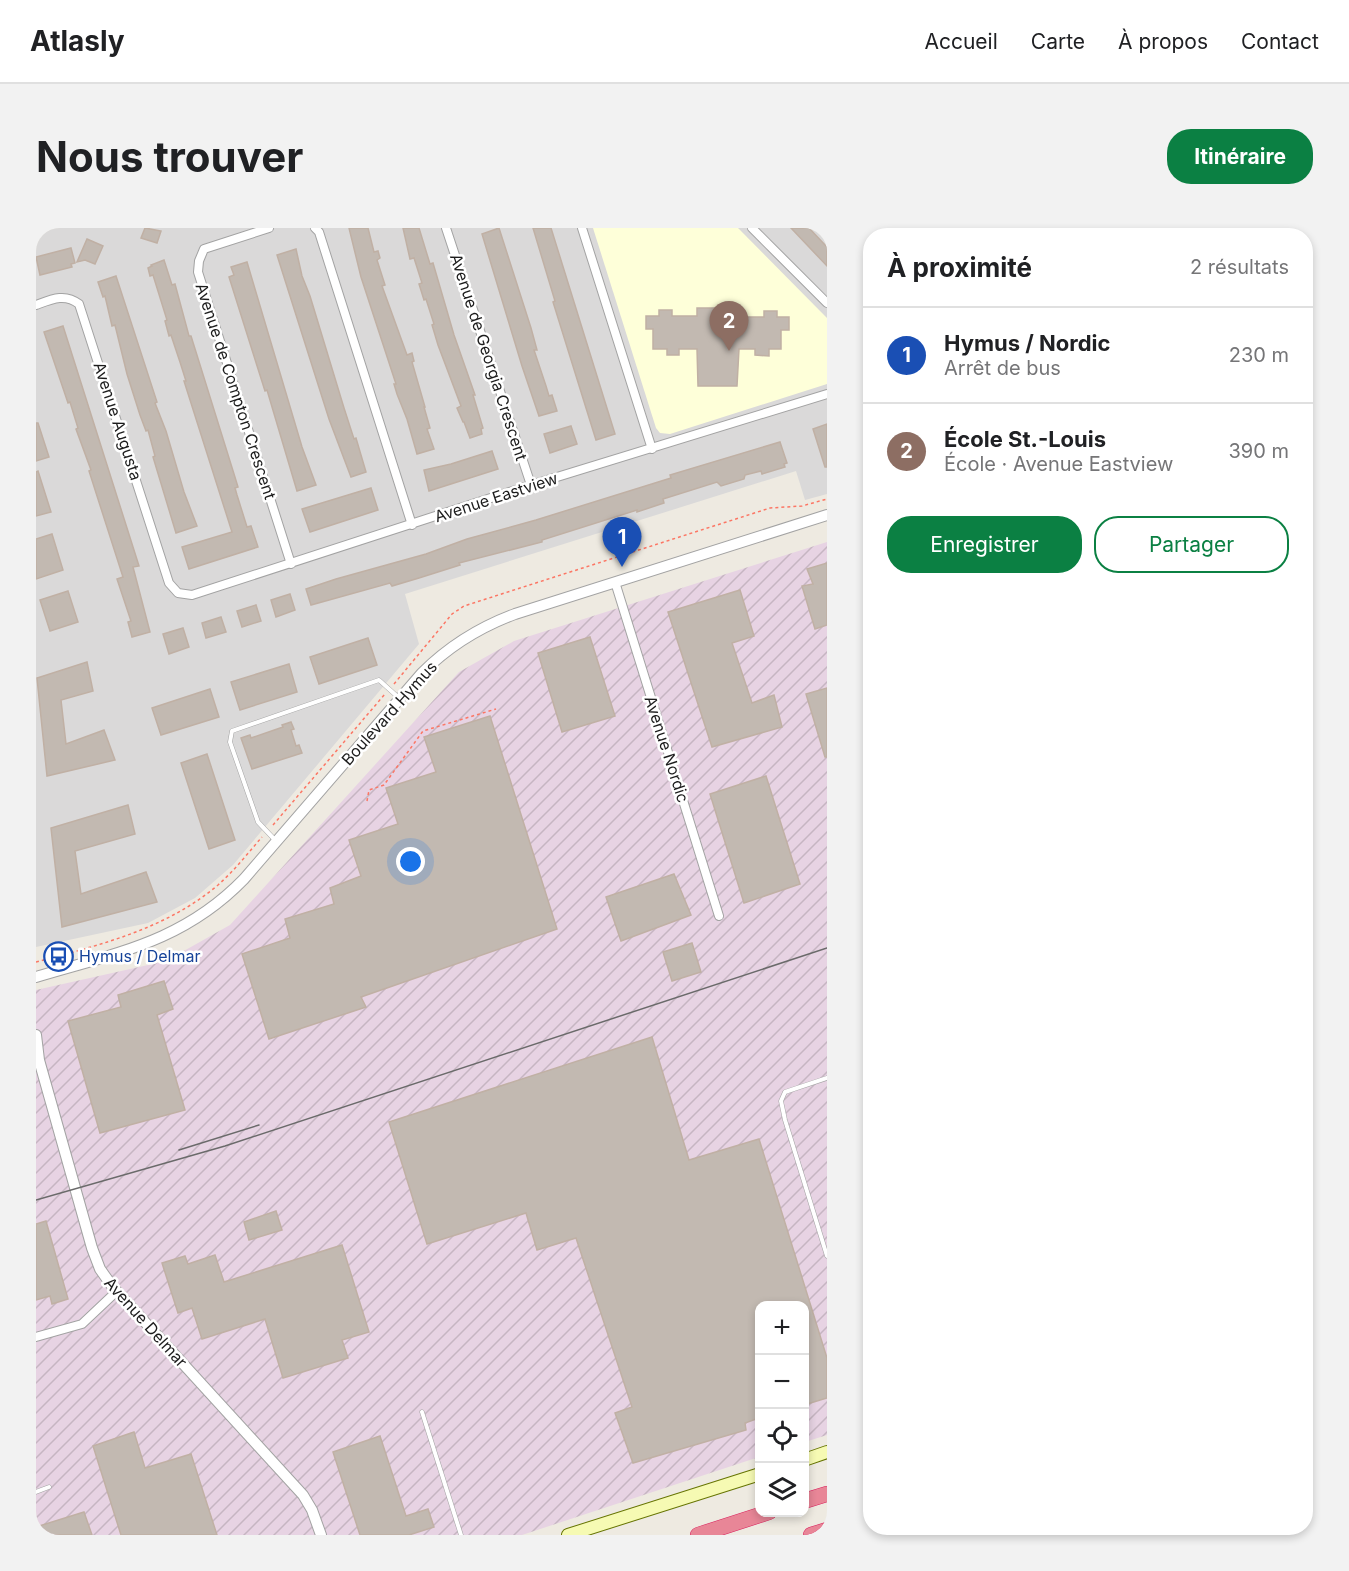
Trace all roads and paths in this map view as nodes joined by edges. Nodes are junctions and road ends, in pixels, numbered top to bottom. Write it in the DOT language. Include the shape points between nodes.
graph roads {
  1 [pos="268,228"];
  2 [pos="315,228"];
  3 [pos="446,228"];
  4 [pos="582,228"];
  5 [pos="752,228"];
  6 [pos="827,303"];
  7 [pos="36,304"];
  8 [pos="827,394"];
  9 [pos="652,448"];
  10 [pos="531,485"];
  11 [pos="827,499"];
  12 [pos="827,515"];
  13 [pos="412,525"];
  14 [pos="291,564"];
  15 [pos="615,582"];
  16 [pos="169,584"];
  17 [pos="394,684"];
  18 [pos="386,694"];
  19 [pos="399,698"];
  20 [pos="496,709"];
  21 [pos="367,801"];
  22 [pos="270,827"];
  23 [pos="262,837"];
  24 [pos="276,841"];
  25 [pos="719,916"];
  26 [pos="36,962"];
  27 [pos="36,977"];
  28 [pos="36,1035"];
  29 [pos="827,1078"];
  30 [pos="827,1256"];
  31 [pos="117,1291"];
  32 [pos="36,1337"];
  33 [pos="422,1412"];
  34 [pos="827,1452"];
  35 [pos="809,1458"];
  36 [pos="755,1475"];
  37 [pos="49,1487"];
  38 [pos="36,1492"];
  39 [pos="827,1494"];
  40 [pos="809,1499"];
  41 [pos="758,1517"];
  42 [pos="827,1530"];
  43 [pos="726,1531"];
  44 [pos="321,1535"];
  45 [pos="461,1535"];
  46 [pos="568,1535"];
  47 [pos="698,1535"];
  48 [pos="810,1535"];
  1 -- 14 [label="street, Avenue de Compton Crescent" via="204,249 198,272"];
  2 -- 13 [label="street"];
  3 -- 10 [label="street, Avenue de Georgia Crescent"];
  4 -- 9 [label="street"];
  5 -- 6 [label="street"];
  7 -- 16 [label="street, Avenue Augusta" via="65,297 79,304 83,312"];
  8 -- 9 [label="street, Avenue Eastview"];
  9 -- 10 [label="street, Avenue Eastview"];
  10 -- 13 [label="street, Avenue Eastview"];
  11 -- 17 [label="path, Boulevard Hymus" via="802,506 770,508 464,606 452,614"];
  12 -- 15 [label="street, Boulevard Hymus"];
  13 -- 14 [label="street, Avenue Eastview"];
  14 -- 16 [label="street, Avenue Eastview" via="192,595 178,593"];
  15 -- 19 [label="street, Boulevard Hymus" via="515,614 479,630 429,666"];
  15 -- 25 [label="street, Avenue Nordic"];
  18 -- 22 [label="path, Boulevard Hymus"];
  19 -- 24 [label="street, Boulevard Hymus"];
  19 -- 24 [label="lane" via="379,680 231,731 230,742 258,822"];
  20 -- 21 [label="path" via="423,731 384,785 369,790"];
  23 -- 26 [label="path" via="227,877 186,908 141,931"];
  24 -- 27 [label="street, Boulevard Hymus" via="229,893 179,929 140,946"];
  28 -- 31 [label="street, Avenue Delmar" via="39,1060 92,1248 100,1269"];
  29 -- 30 [label="lane" via="785,1092 781,1101"];
  31 -- 32 [label="street" via="82,1324"];
  31 -- 44 [label="street, Avenue Delmar" via="303,1495"];
  33 -- 45 [label="lane"];
  34 -- 35 [label="main road"];
  36 -- 46 [label="main road"];
  37 -- 38 [label="lane"];
  39 -- 40 [label="highway"];
  41 -- 43 [label="highway"];
  42 -- 48 [label="highway"];
  43 -- 47 [label="highway"];
}
